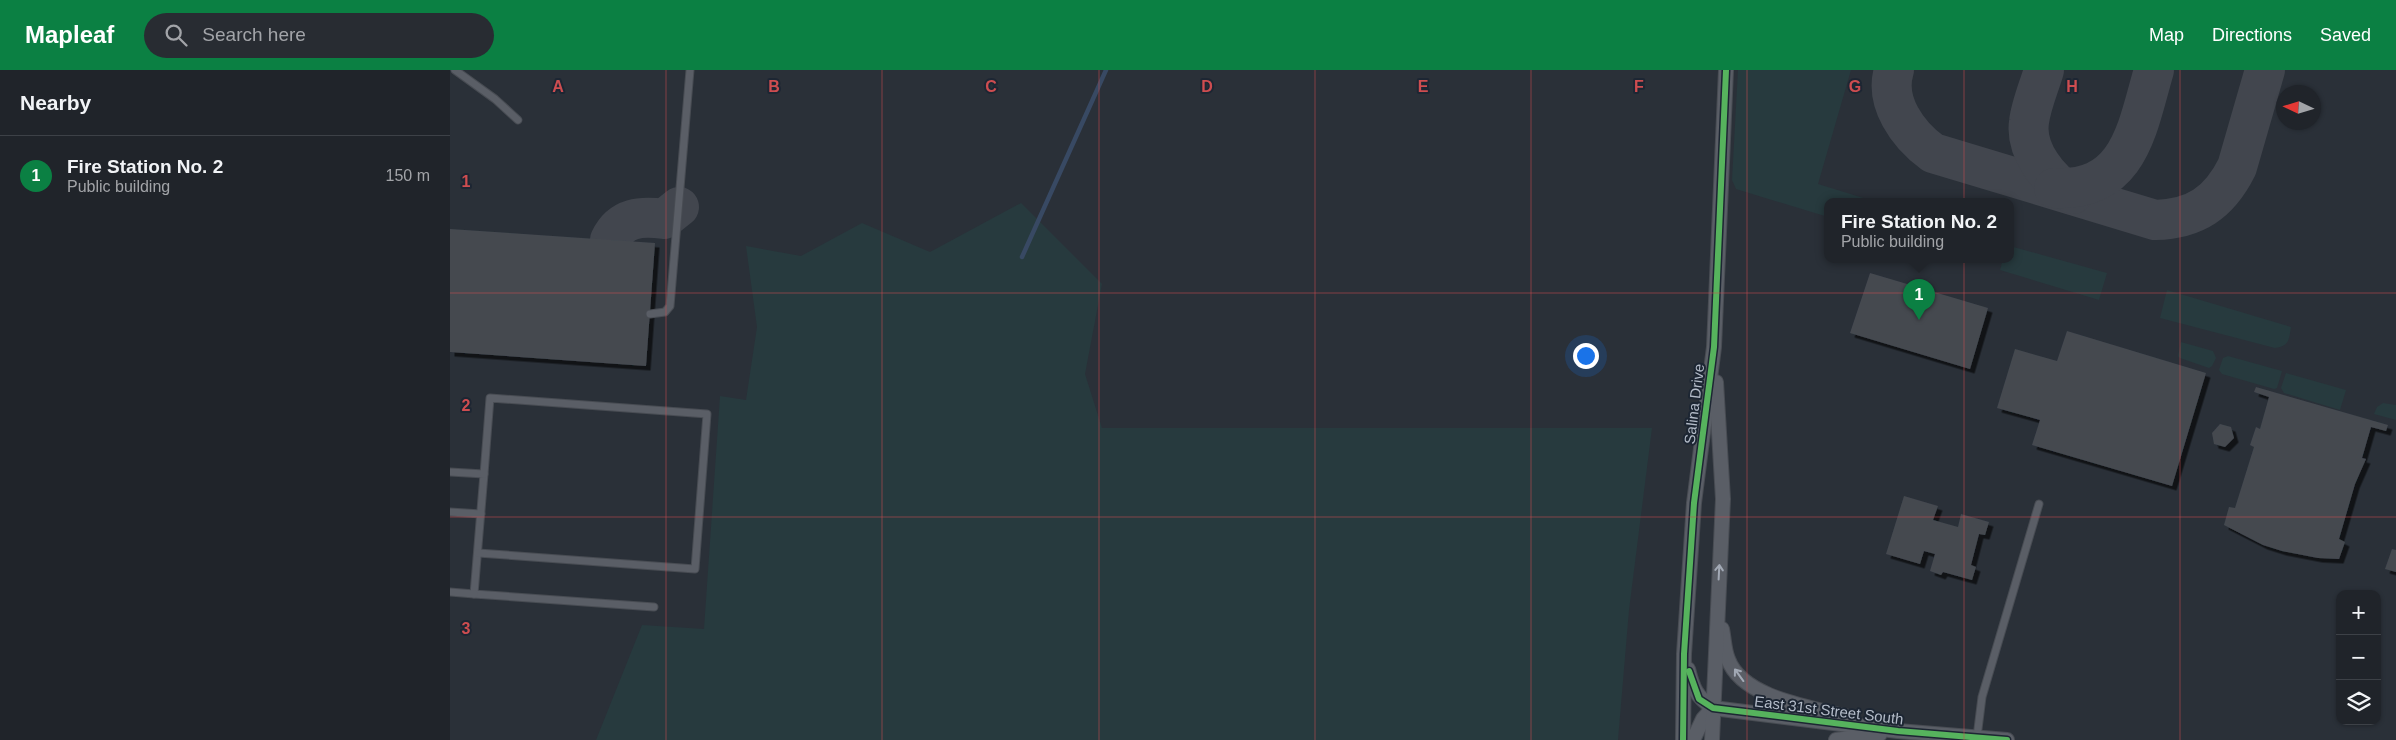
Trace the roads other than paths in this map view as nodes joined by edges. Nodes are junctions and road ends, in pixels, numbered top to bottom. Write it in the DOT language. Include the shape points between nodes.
graph roads {
  1 [pos="455,70"];
  2 [pos="690,70"];
  3 [pos="1726,70"];
  4 [pos="518,120"];
  5 [pos="650,314"];
  6 [pos="1714,347"];
  7 [pos="450,472"];
  8 [pos="484,474"];
  9 [pos="2039,504"];
  10 [pos="450,512"];
  11 [pos="481,514"];
  12 [pos="478,553"];
  13 [pos="450,592"];
  14 [pos="474,594"];
  15 [pos="1718,603"];
  16 [pos="654,608"];
  17 [pos="1684,654"];
  18 [pos="1713,708"];
  19 [pos="1898,731"];
  20 [pos="1978,737"];
  21 [pos="1682,740"];
  22 [pos="1693,740"];
  23 [pos="1712,740"];
  24 [pos="1836,740"];
  25 [pos="2007,740"];
  1 -- 4 [label="lane" via="495,98"];
  2 -- 5 [label="lane" via="670,306 665,312"];
  3 -- 6 [label="street, Salina Drive"];
  15 -- 6 [label="street, Salina Drive, one-way" via="1722,499"];
  6 -- 17 [label="street, Salina Drive" via="1694,503"];
  7 -- 8 [label="lane"];
  8 -- 11 [label="lane"];
  8 -- 12 [label="lane" via="490,398 708,414 695,569"];
  9 -- 20 [label="lane" via="1982,697"];
  10 -- 11 [label="lane"];
  11 -- 12 [label="lane"];
  12 -- 14 [label="lane"];
  13 -- 14 [label="lane"];
  14 -- 16 [label="lane"];
  15 -- 18 [label="street, Salina Drive"];
  19 -- 15 [label="street, Salina Drive, one-way" via="1767,695 1745,682 1728,660"];
  17 -- 18 [label="street" via="1699,699"];
  17 -- 21 [label="street, Salina Drive"];
  18 -- 19 [label="street, East 31st Street South"];
  18 -- 22 [label="street" via="1703,719"];
  18 -- 23 [label="street, Salina Drive"];
  19 -- 20 [label="street, East 31st Street South"];
  19 -- 24 [label="street, East 31st Street South"];
  20 -- 25 [label="street, East 31st Street South"];
}
